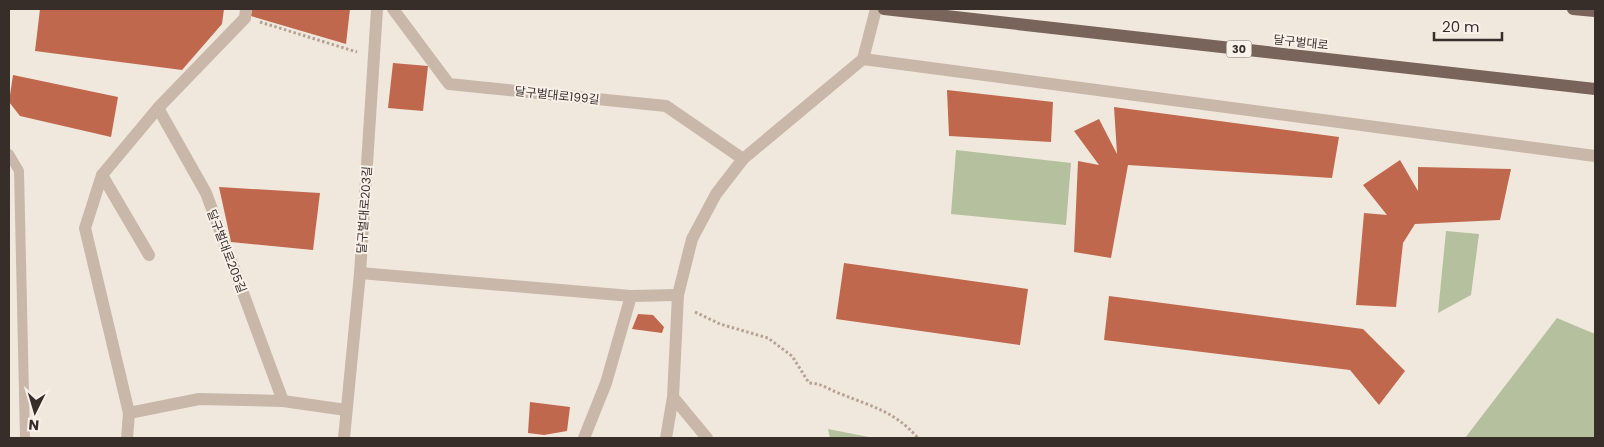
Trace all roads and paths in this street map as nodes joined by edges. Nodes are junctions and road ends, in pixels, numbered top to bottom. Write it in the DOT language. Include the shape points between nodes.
graph roads {
  1 [pos="377,9"];
  2 [pos="393,9"];
  3 [pos="876,9"];
  4 [pos="884,9"];
  5 [pos="1573,9"];
  6 [pos="1595,11"];
  7 [pos="246,13"];
  8 [pos="373,57"];
  9 [pos="864,59"];
  10 [pos="1595,89"];
  11 [pos="158,108"];
  12 [pos="9,154"];
  13 [pos="1595,156"];
  14 [pos="742,159"];
  15 [pos="102,175"];
  16 [pos="149,255"];
  17 [pos="360,274"];
  18 [pos="631,296"];
  19 [pos="678,301"];
  20 [pos="673,397"];
  21 [pos="284,401"];
  22 [pos="346,410"];
  23 [pos="129,413"];
  24 [pos="25,438"];
  25 [pos="127,438"];
  26 [pos="344,438"];
  27 [pos="584,438"];
  28 [pos="666,438"];
  29 [pos="707,438"];
  30 [pos="918,438"];
  1 -- 8 [label="street, 달구벌대로203길"];
  2 -- 14 [label="street, 달구벌대로199길" via="449,84 666,106"];
  3 -- 9 [label="street"];
  4 -- 10 [label="main road, 달구벌대로 / 30"];
  5 -- 6 [label="main road"];
  7 -- 8 [label="path"];
  7 -- 11 [label="street"];
  8 -- 17 [label="street, 달구벌대로203길"];
  9 -- 13 [label="street"];
  9 -- 14 [label="street"];
  11 -- 15 [label="street"];
  11 -- 21 [label="street, 달구벌대로205길" via="206,193"];
  12 -- 24 [label="lane" via="19,171"];
  14 -- 19 [label="street" via="716,194 692,239"];
  15 -- 16 [label="street"];
  15 -- 23 [label="street" via="85,228"];
  17 -- 18 [label="street"];
  17 -- 22 [label="street, 달구벌대로203길"];
  18 -- 19 [label="street"];
  18 -- 27 [label="street" via="606,383"];
  19 -- 20 [label="street"];
  19 -- 30 [label="path" via="720,324 768,338 792,356 809,383 819,383 880,408"];
  20 -- 28 [label="street"];
  20 -- 29 [label="street"];
  21 -- 22 [label="street"];
  21 -- 23 [label="street" via="199,399"];
  22 -- 26 [label="street, 달구벌대로203길"];
  23 -- 25 [label="street"];
}
